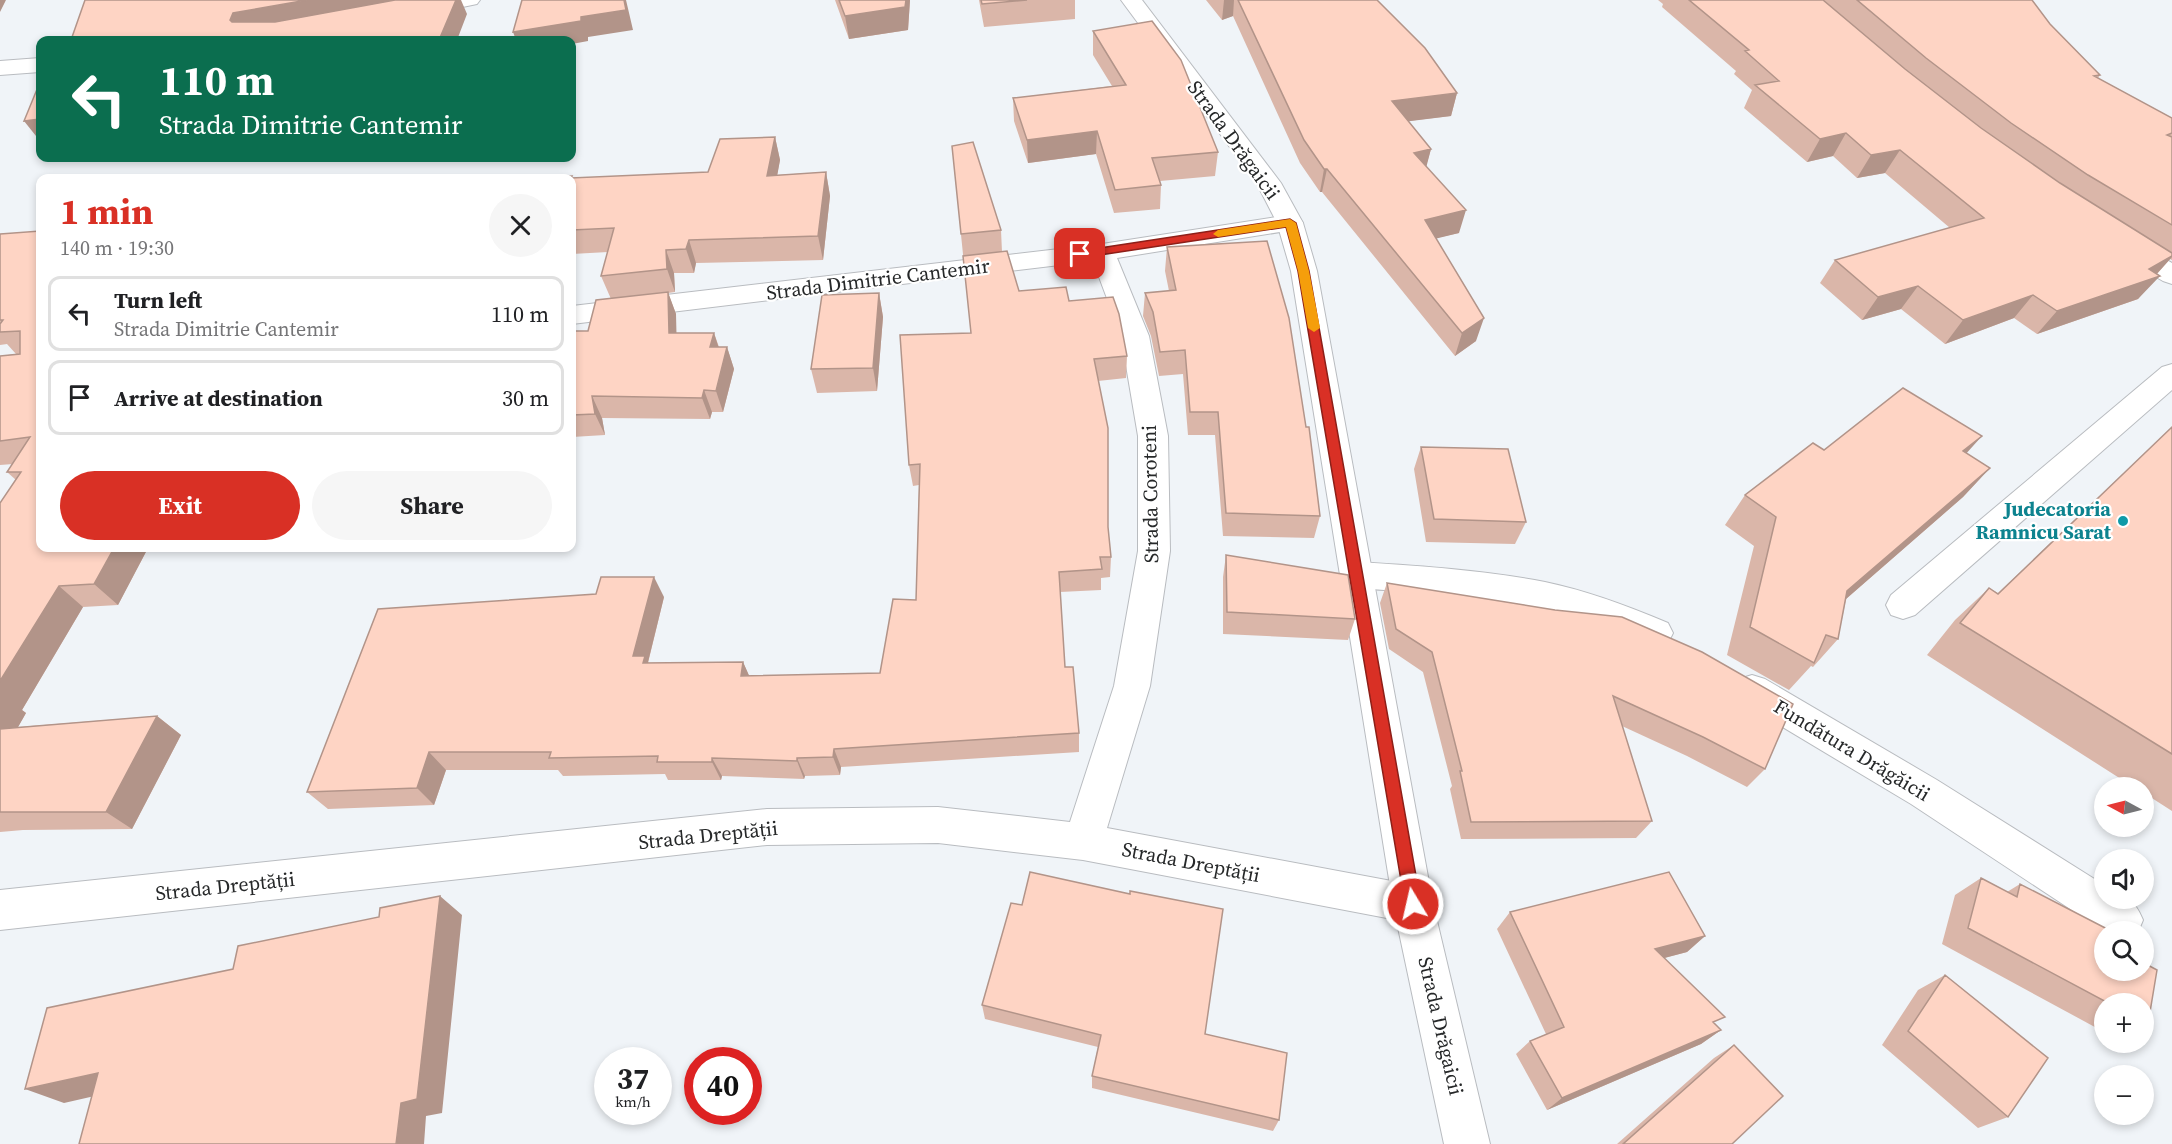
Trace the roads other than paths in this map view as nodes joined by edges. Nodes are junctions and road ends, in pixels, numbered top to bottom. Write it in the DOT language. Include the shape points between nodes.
graph roads {
  1 [pos="470,0"];
  2 [pos="1131,0"];
  3 [pos="398,14"];
  4 [pos="36,64"];
  5 [pos="0,68"];
  6 [pos="1290,223"];
  7 [pos="2107,237"];
  8 [pos="1102,252"];
  9 [pos="2172,275"];
  10 [pos="576,315"];
  11 [pos="2172,374"];
  12 [pos="1357,574"];
  13 [pos="1903,605"];
  14 [pos="1680,647"];
  15 [pos="1727,674"];
  16 [pos="1083,842"];
  17 [pos="1413,904"];
  18 [pos="0,910"];
  19 [pos="2123,920"];
  20 [pos="1467,1144"];
  1 -- 3 [label="street"];
  2 -- 6 [label="street, Strada Drăgaicii" via="1269,183"];
  4 -- 5 [label="street"];
  6 -- 8 [label="street, Strada Dimitrie Cantemir"];
  6 -- 12 [label="street, Strada Drăgaicii" via="1304,271"];
  7 -- 9 [label="street"];
  8 -- 10 [label="street, Strada Dimitrie Cantemir"];
  8 -- 16 [label="street, Strada Coroteni" via="1135,336 1153,436 1154,551 1132,686"];
  11 -- 13 [label="street"];
  12 -- 14 [label="street" via="1490,585 1586,604"];
  12 -- 17 [label="street, Strada Drăgaicii"];
  15 -- 19 [label="street, Fundătura Drăgăicii" via="1904,780"];
  16 -- 17 [label="street, Strada Dreptății"];
  16 -- 18 [label="street, Strada Dreptății" via="938,825 767,827"];
  17 -- 20 [label="street, Strada Drăgaicii"];
}
